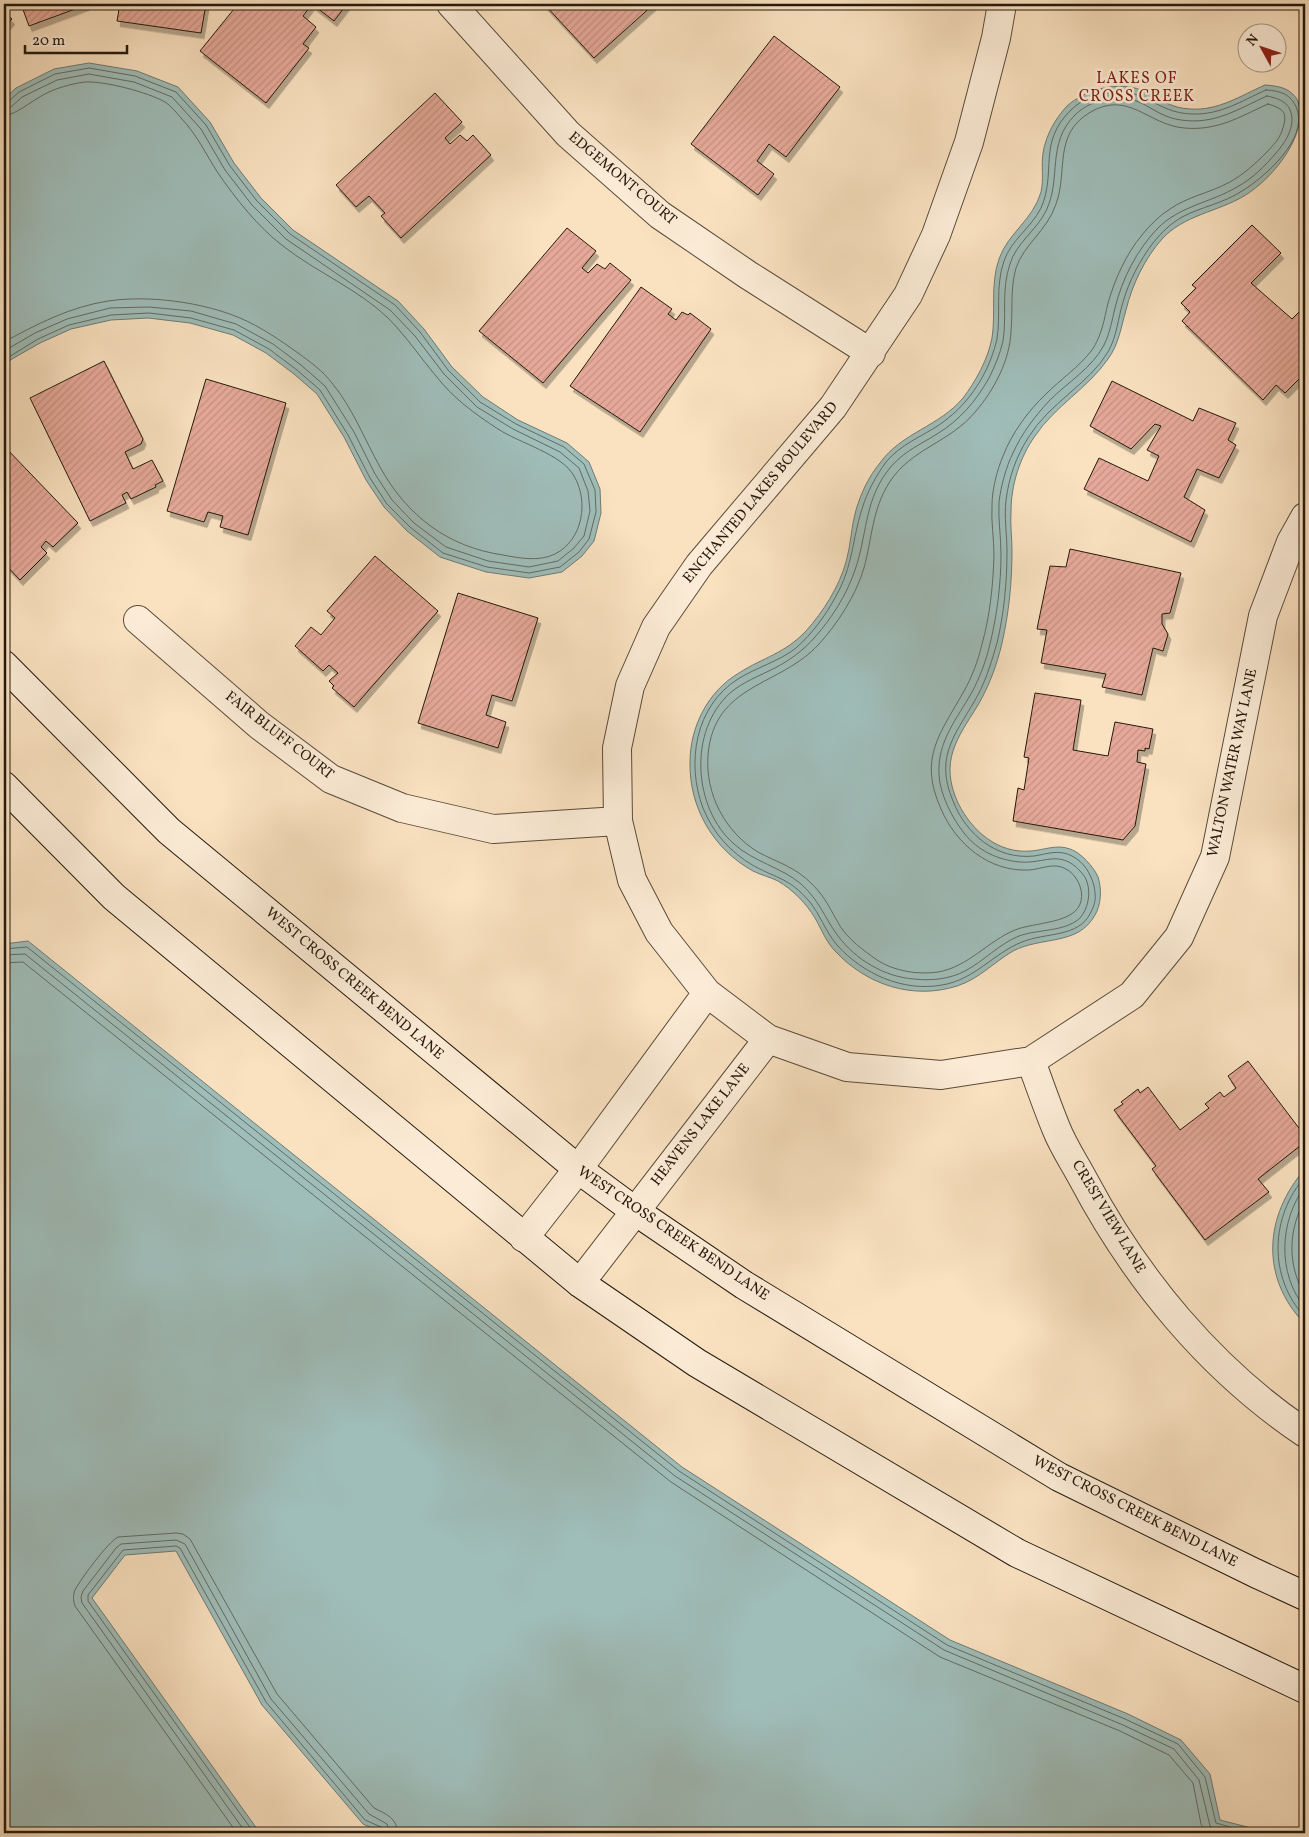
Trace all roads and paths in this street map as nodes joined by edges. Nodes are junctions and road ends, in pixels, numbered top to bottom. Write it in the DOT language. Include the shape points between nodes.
graph roads {
  1 [pos="451,4"];
  2 [pos="1002,4"];
  3 [pos="871,352"];
  4 [pos="1305,518"];
  5 [pos="138,620"];
  6 [pos="4,665"];
  7 [pos="4,786"];
  8 [pos="618,821"];
  9 [pos="707,993"];
  10 [pos="768,1039"];
  11 [pos="1031,1061"];
  12 [pos="578,1169"];
  13 [pos="635,1211"];
  14 [pos="524,1238"];
  15 [pos="580,1283"];
  16 [pos="1305,1433"];
  17 [pos="1305,1596"];
  18 [pos="1305,1689"];
  1 -- 3 [label="street, EDGEMONT COURT" via="568,134 660,215"];
  2 -- 3 [label="street, ENCHANTED LAKES BOULEVARD" via="969,142 936,235 908,295"];
  3 -- 8 [label="street, ENCHANTED LAKES BOULEVARD" via="833,407 699,565 656,627 630,686 617,748"];
  4 -- 11 [label="street, WALTON WATER WAY LANE" via="1291,542 1263,616 1215,857 1179,937 1132,995"];
  5 -- 8 [label="street, FAIR BLUFF COURT" via="259,725 332,779 402,808 493,829"];
  6 -- 12 [label="street, WEST CROSS CREEK BEND LANE" via="169,832"];
  7 -- 14 [label="street" via="114,897"];
  8 -- 9 [label="street, ENCHANTED LAKES BOULEVARD" via="632,880 659,932"];
  9 -- 10 [label="street, ENCHANTED LAKES BOULEVARD"];
  9 -- 12 [label="street"];
  10 -- 11 [label="street, WALTON WATER WAY LANE" via="857,1068 942,1075"];
  10 -- 13 [label="street, HEAVENS LAKE LANE"];
  11 -- 16 [label="street, CREST VIEW LANE" via="1057,1130 1132,1261 1182,1326 1223,1368"];
  12 -- 13 [label="street, WEST CROSS CREEK BEND LANE"];
  12 -- 14 [label="street"];
  13 -- 15 [label="street, HEAVENS LAKE LANE"];
  13 -- 17 [label="street, WEST CROSS CREEK BEND LANE" via="744,1285 1059,1476"];
  14 -- 15 [label="street"];
  15 -- 18 [label="street" via="697,1363 1017,1553"];
}
